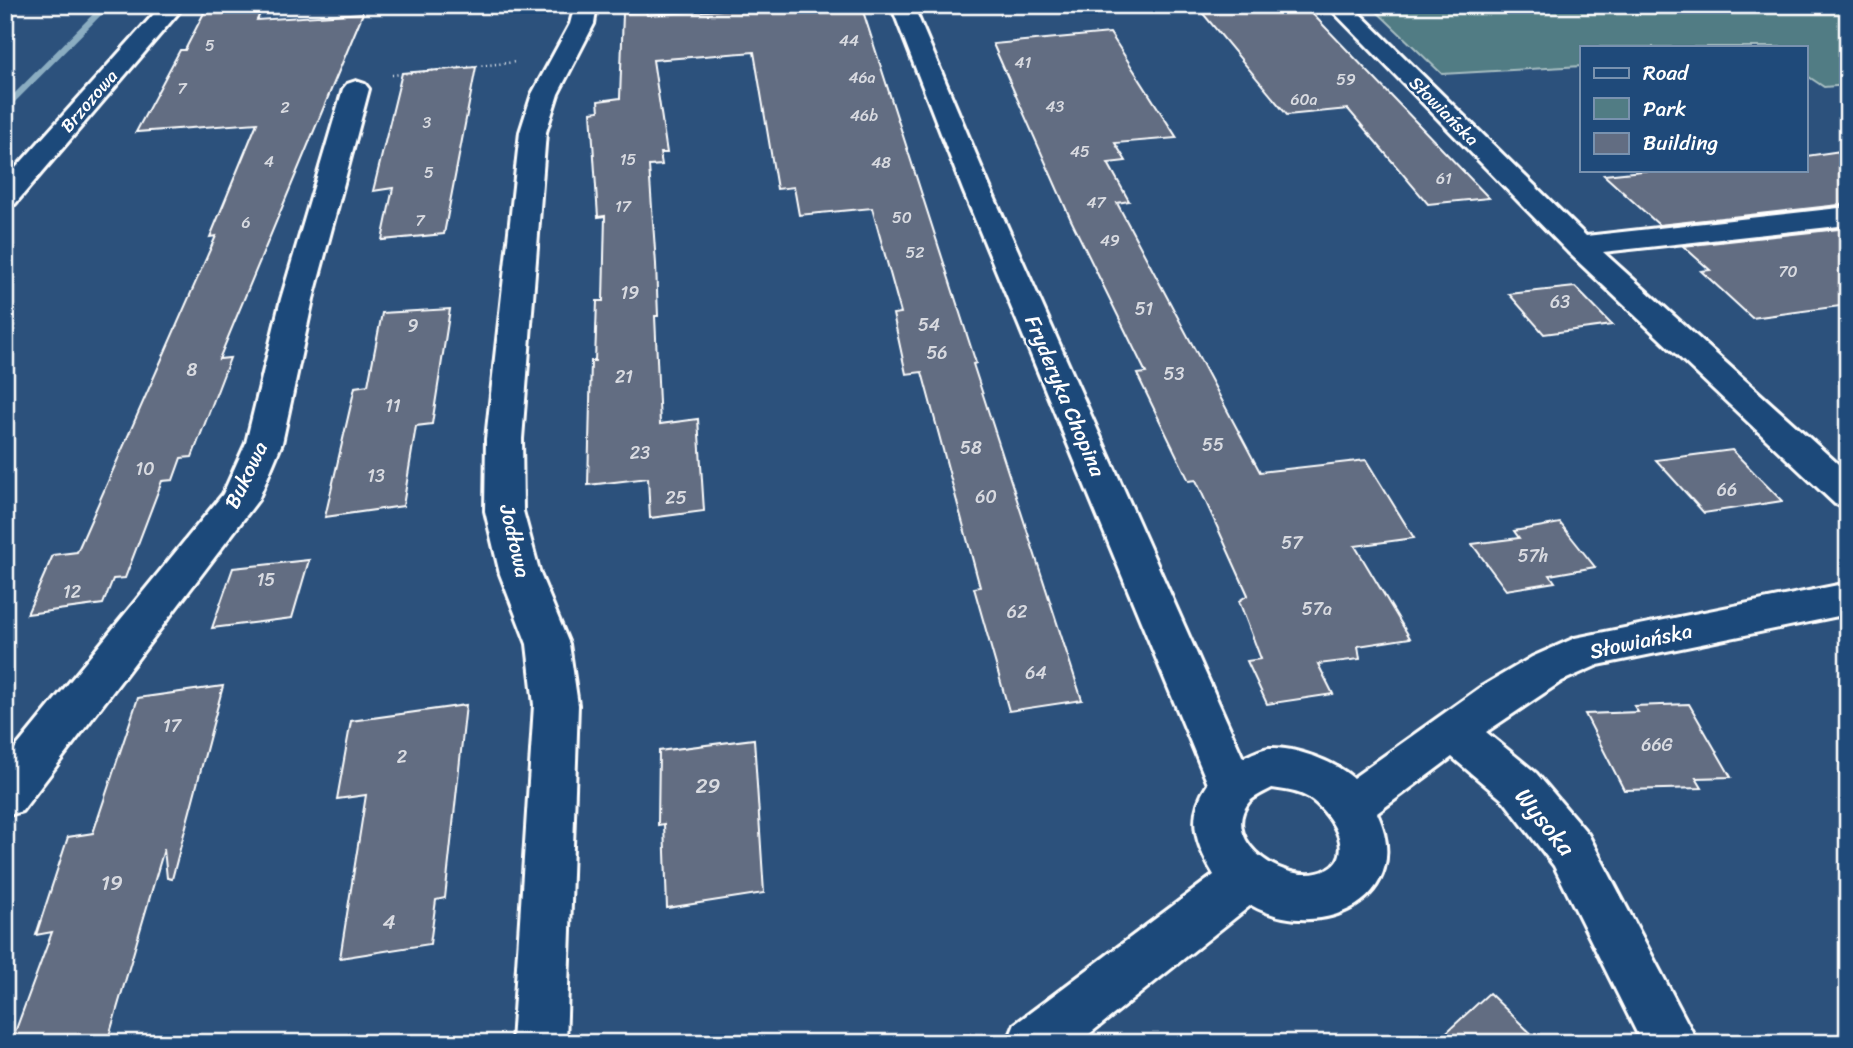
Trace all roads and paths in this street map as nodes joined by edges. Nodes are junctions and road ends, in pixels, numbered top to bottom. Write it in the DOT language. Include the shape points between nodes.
graph roads {
  1 [pos="173,5"];
  2 [pos="586,5"];
  3 [pos="902,5"];
  4 [pos="1338,5"];
  5 [pos="562,60"];
  6 [pos="356,89"];
  7 [pos="5,198"];
  8 [pos="1848,216"];
  9 [pos="1579,246"];
  10 [pos="1848,495"];
  11 [pos="1848,598"];
  12 [pos="1455,733"];
  13 [pos="1232,785"];
  14 [pos="5,796"];
  15 [pos="1350,806"];
  16 [pos="1248,878"];
  17 [pos="538,1043"];
  18 [pos="1034,1043"];
  19 [pos="1671,1043"];
  1 -- 7 [label="street, Brzozowa"];
  2 -- 5 [label="street, Jodłowa" via="582,24"];
  3 -- 13 [label="street, Fryderyka Chopina"];
  4 -- 9 [label="street, Słowiańska"];
  5 -- 6 [label="path" via="397,74"];
  5 -- 17 [label="street, Jodłowa" via="545,94 531,141 504,439 504,510 520,574 548,644 556,705"];
  6 -- 14 [label="street, Bukowa" via="297,299 264,443 239,500"];
  8 -- 9 [label="street"];
  9 -- 10 [label="street, Słowiańska"];
  11 -- 12 [label="street, Słowiańska" via="1590,649 1548,668"];
  12 -- 15 [label="street"];
  12 -- 19 [label="street, Wysoka" via="1520,788 1571,850"];
  13 -- 15 [label="street" via="1268,768 1290,770 1332,788"];
  13 -- 16 [label="street" via="1221,800 1219,838"];
  15 -- 16 [label="street" via="1362,827 1366,850 1360,870 1345,887 1324,897 1299,898 1272,892"];
  16 -- 18 [label="street"];
}
